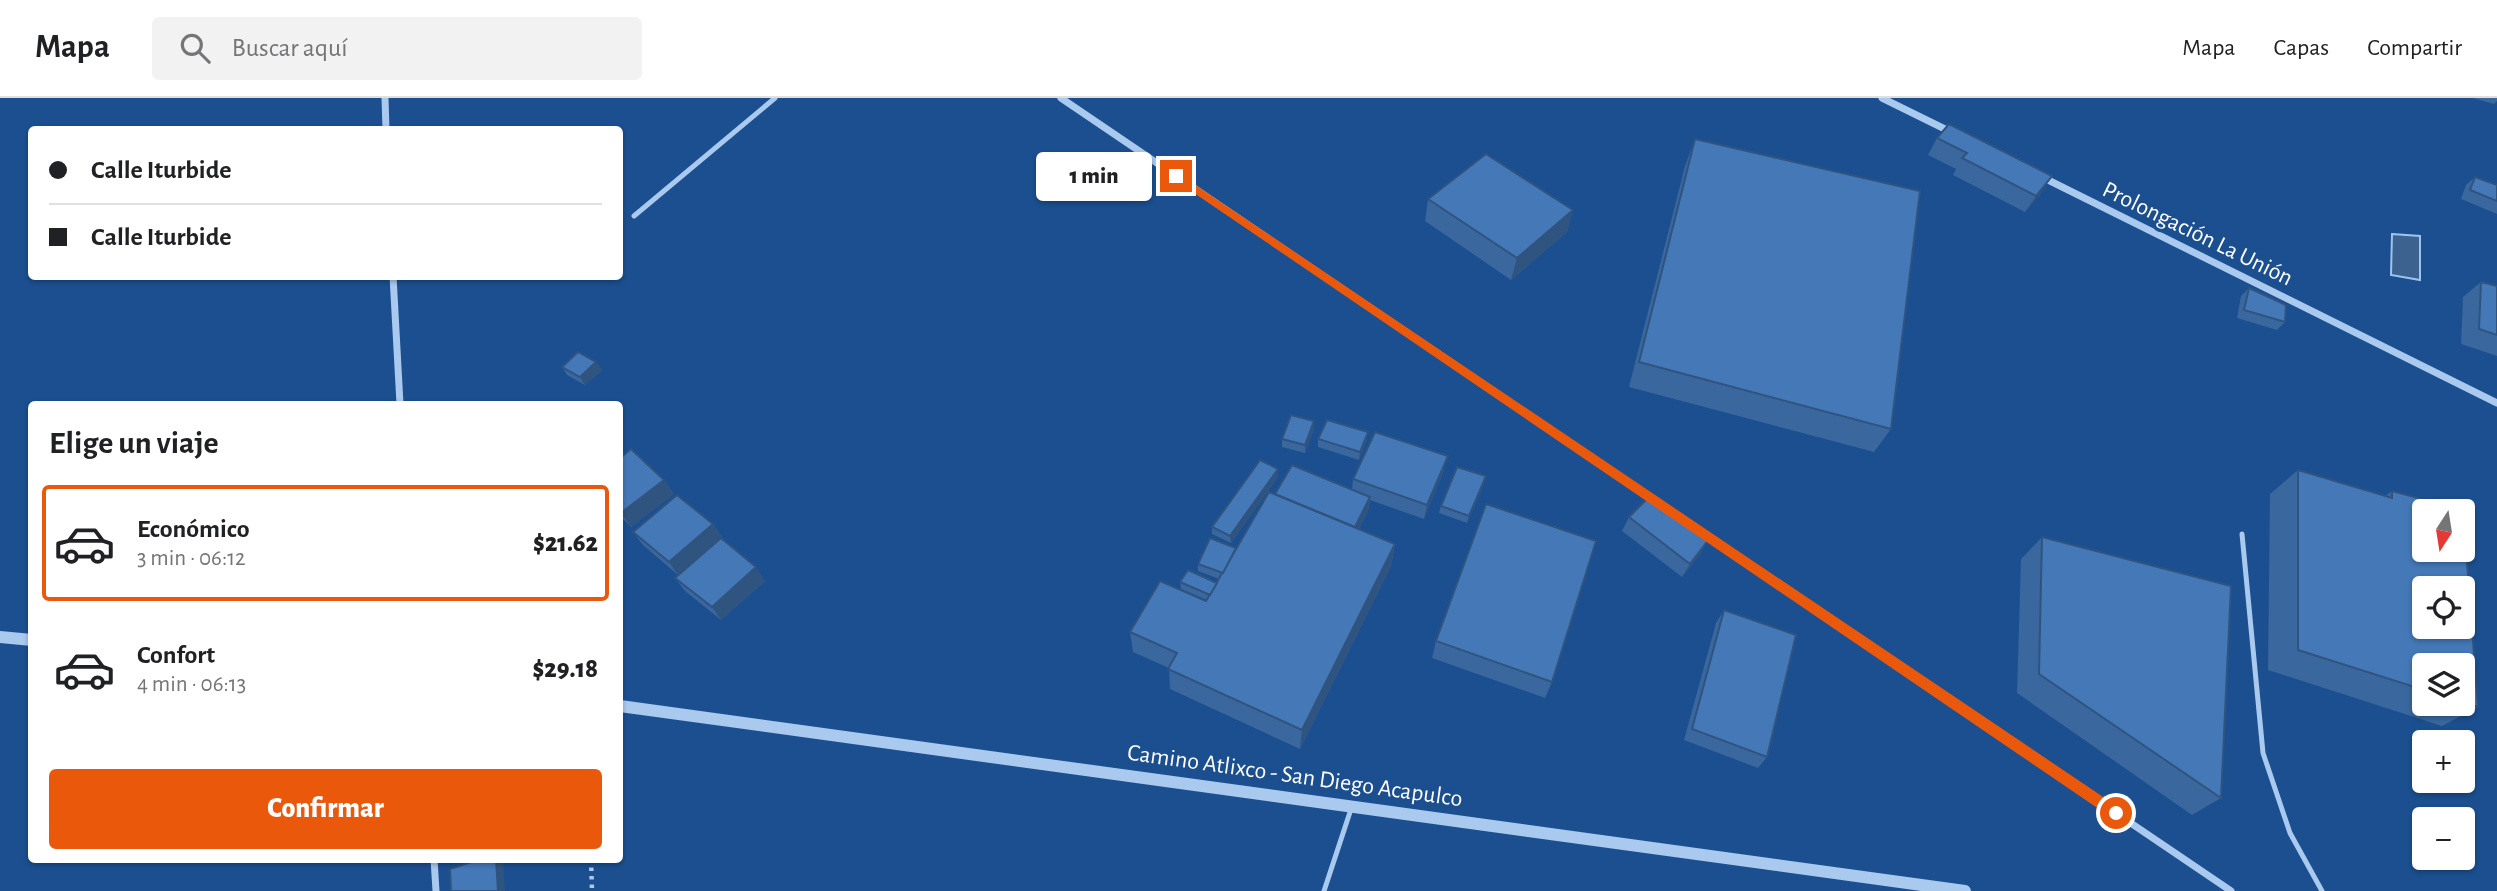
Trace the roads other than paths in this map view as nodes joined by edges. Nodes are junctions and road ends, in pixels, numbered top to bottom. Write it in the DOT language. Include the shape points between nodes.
graph roads {
  1 [pos="385,98"];
  2 [pos="775,98"];
  3 [pos="1061,98"];
  4 [pos="1882,98"];
  5 [pos="386,126"];
  6 [pos="1957,135"];
  7 [pos="2032,172"];
  8 [pos="634,216"];
  9 [pos="393,280"];
  10 [pos="400,401"];
  11 [pos="2497,403"];
  12 [pos="2242,534"];
  13 [pos="0,637"];
  14 [pos="28,640"];
  15 [pos="623,706"];
  16 [pos="1352,806"];
  17 [pos="434,863"];
  18 [pos="436,891"];
  19 [pos="1324,891"];
  20 [pos="1965,891"];
  21 [pos="2231,891"];
  22 [pos="2322,891"];
  1 -- 5 [label="street"];
  2 -- 8 [label="lane"];
  3 -- 21 [label="street"];
  4 -- 6 [label="street"];
  7 -- 11 [label="street, Prolongación La Unión"];
  9 -- 10 [label="street"];
  12 -- 22 [label="lane" via="2263,753 2290,833"];
  13 -- 14 [label="street"];
  15 -- 16 [label="street, Camino Atlixco - San Diego Acapulco"];
  16 -- 19 [label="lane"];
  16 -- 20 [label="street, Camino Atlixco - San Diego Acapulco"];
  17 -- 18 [label="street"];
}
